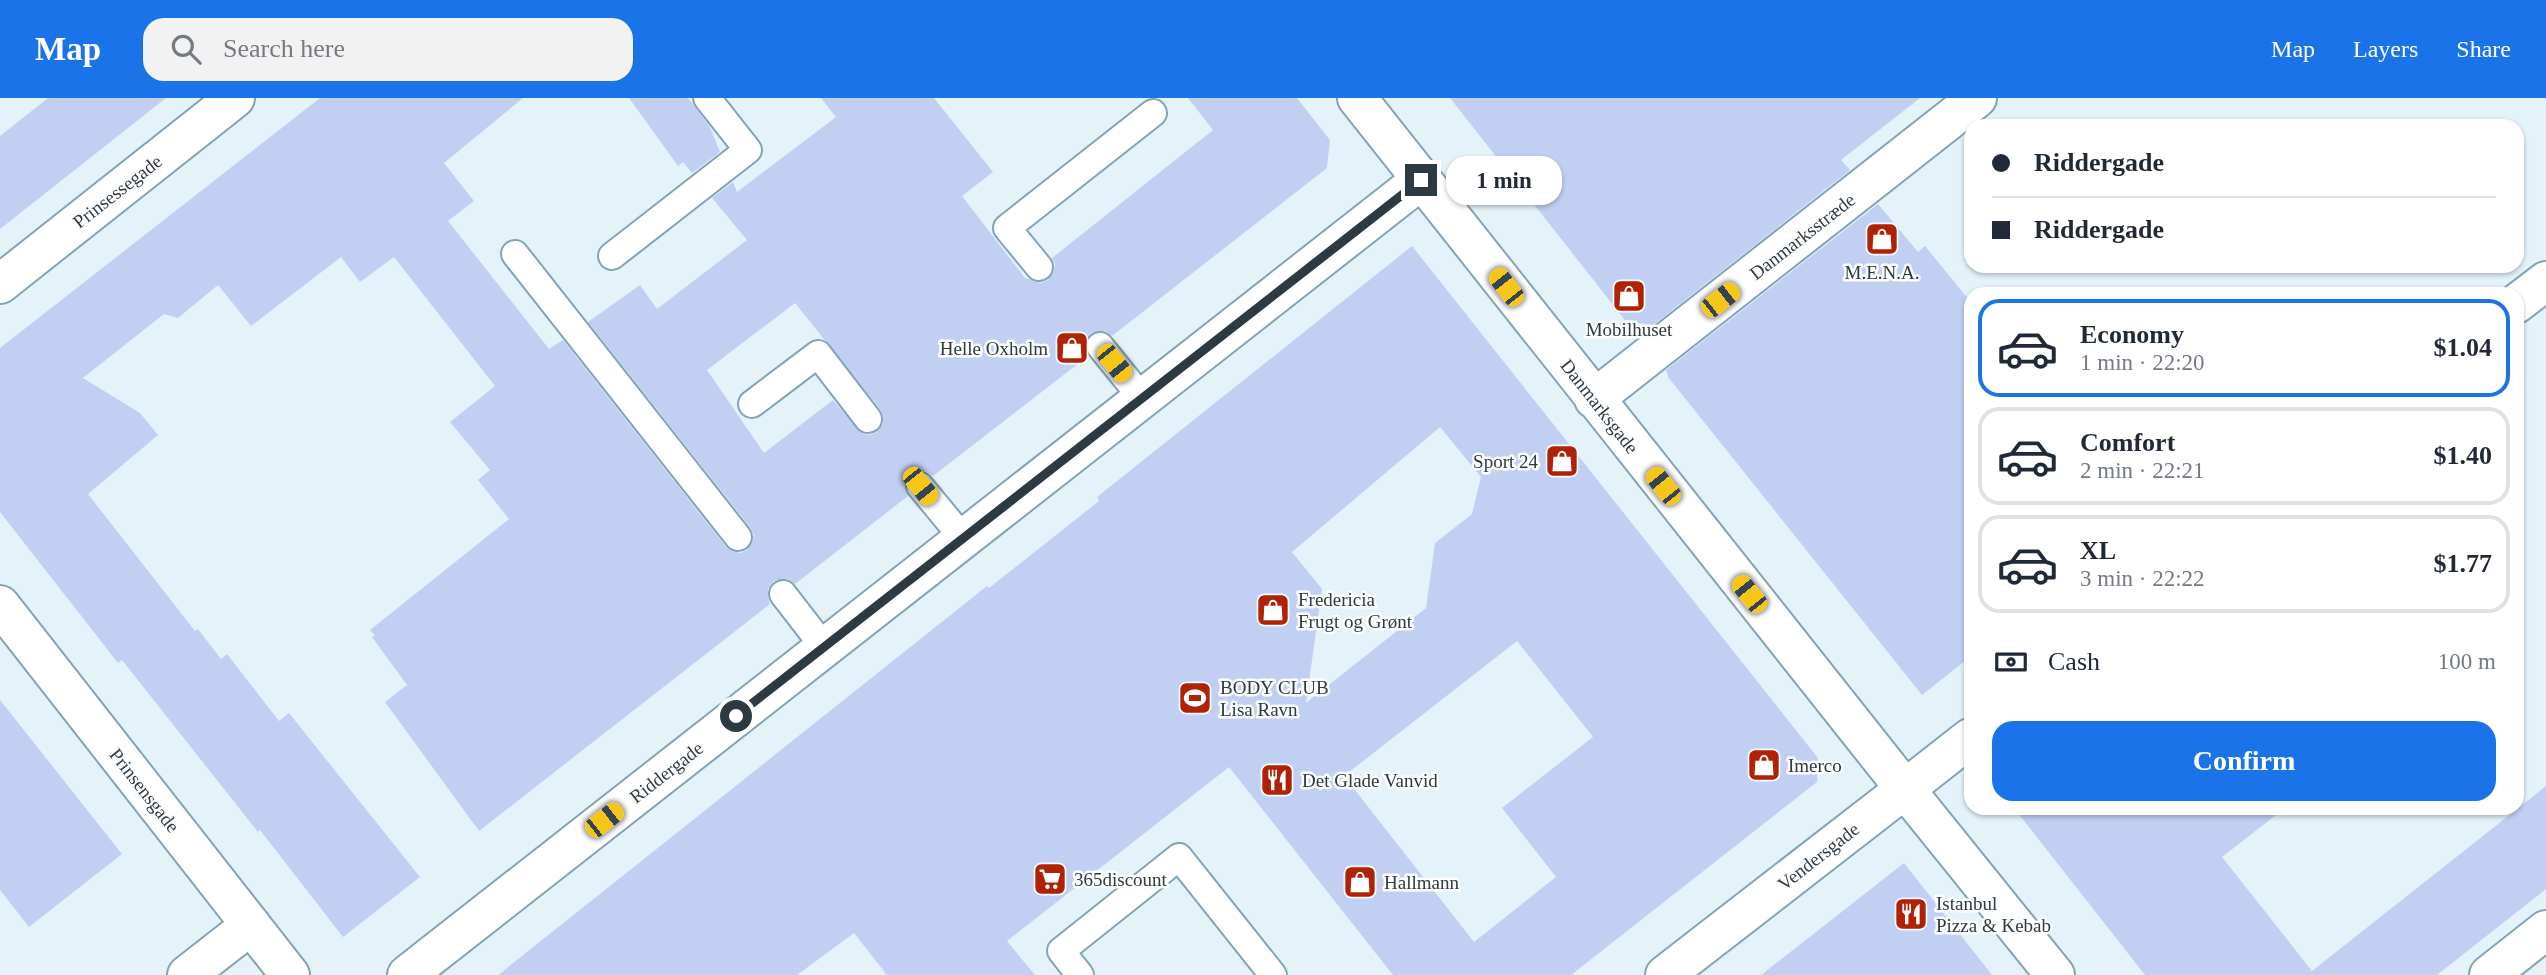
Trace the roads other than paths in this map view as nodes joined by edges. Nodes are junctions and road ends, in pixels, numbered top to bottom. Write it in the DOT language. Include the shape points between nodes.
graph roads {
  1 [pos="235,98"];
  2 [pos="707,98"];
  3 [pos="1357,98"];
  4 [pos="1964,108"];
  5 [pos="1153,113"];
  6 [pos="1421,180"];
  7 [pos="515,254"];
  8 [pos="612,256"];
  9 [pos="1039,267"];
  10 [pos="2546,281"];
  11 [pos="0,284"];
  12 [pos="2524,298"];
  13 [pos="1100,346"];
  14 [pos="1142,398"];
  15 [pos="1594,399"];
  16 [pos="752,404"];
  17 [pos="868,419"];
  18 [pos="920,486"];
  19 [pos="738,537"];
  20 [pos="963,538"];
  21 [pos="783,594"];
  22 [pos="0,605"];
  23 [pos="824,647"];
  24 [pos="1964,743"];
  25 [pos="1905,789"];
  26 [pos="251,925"];
  27 [pos="2546,930"];
  28 [pos="187,975"];
  29 [pos="290,975"];
  30 [pos="407,975"];
  31 [pos="1080,975"];
  32 [pos="1273,975"];
  33 [pos="1665,975"];
  34 [pos="2055,975"];
  35 [pos="2489,975"];
  1 -- 11 [label="street, Prinsessegade"];
  2 -- 8 [label="lane" via="748,150"];
  3 -- 6 [label="street, Danmarksgade"];
  4 -- 15 [label="street, Danmarksstræde"];
  5 -- 9 [label="lane" via="1007,228"];
  6 -- 14 [label="street, Riddergade"];
  6 -- 15 [label="street, Danmarksgade"];
  7 -- 19 [label="lane"];
  10 -- 12 [label="street"];
  13 -- 14 [label="lane"];
  14 -- 20 [label="street, Riddergade"];
  15 -- 25 [label="street, Danmarksgade"];
  16 -- 17 [label="lane" via="818,354"];
  18 -- 20 [label="lane"];
  20 -- 23 [label="street, Riddergade"];
  21 -- 23 [label="lane"];
  22 -- 26 [label="street, Prinsensgade"];
  23 -- 30 [label="street, Riddergade"];
  24 -- 25 [label="street, Vendersgade"];
  25 -- 33 [label="street, Vendersgade"];
  25 -- 34 [label="street, Danmarksgade"];
  26 -- 28 [label="street"];
  26 -- 29 [label="street, Prinsensgade"];
  27 -- 35 [label="street"];
  31 -- 32 [label="lane" via="1061,951 1179,857"];
}
